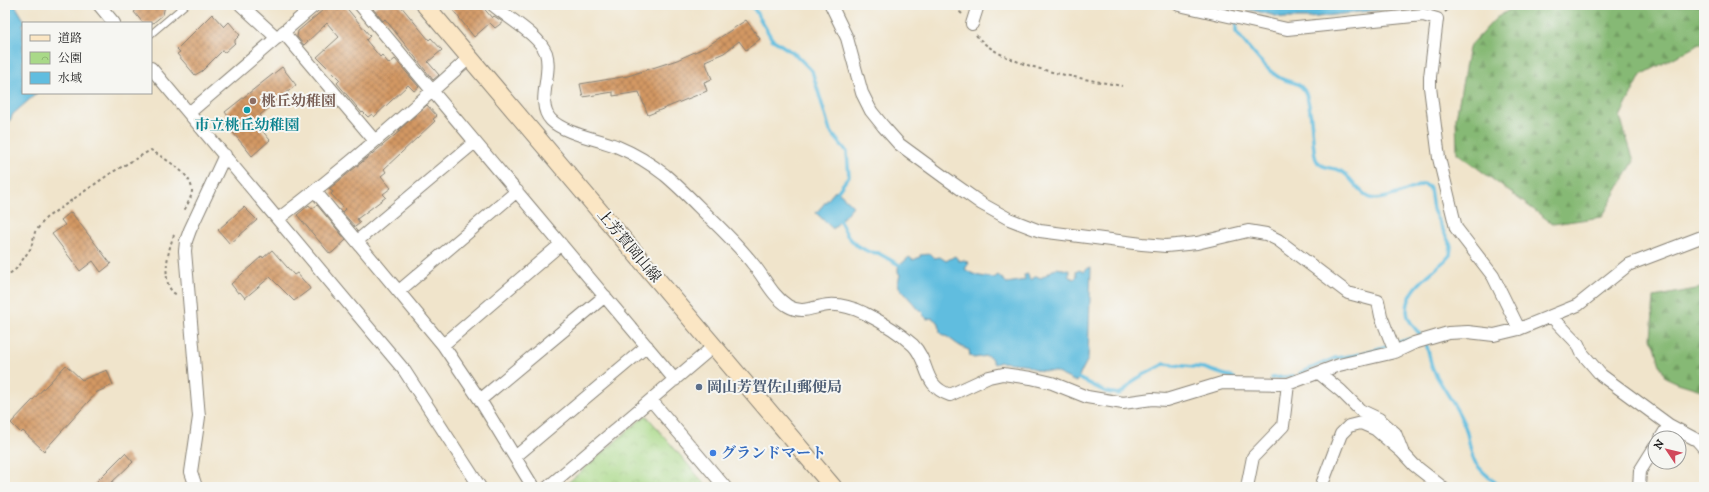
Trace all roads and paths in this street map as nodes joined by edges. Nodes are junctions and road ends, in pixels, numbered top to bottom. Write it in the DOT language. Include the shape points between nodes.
graph roads {
  1 [pos="99,5"];
  2 [pos="186,5"];
  3 [pos="241,5"];
  4 [pos="316,5"];
  5 [pos="360,5"];
  6 [pos="425,5"];
  7 [pos="493,5"];
  8 [pos="831,5"];
  9 [pos="978,5"];
  10 [pos="1179,5"];
  11 [pos="113,22"];
  12 [pos="972,24"];
  13 [pos="152,33"];
  14 [pos="280,35"];
  15 [pos="470,57"];
  16 [pos="152,69"];
  17 [pos="1122,86"];
  18 [pos="432,91"];
  19 [pos="189,113"];
  20 [pos="375,141"];
  21 [pos="475,142"];
  22 [pos="225,155"];
  23 [pos="315,191"];
  24 [pos="517,191"];
  25 [pos="184,213"];
  26 [pos="278,219"];
  27 [pos="175,233"];
  28 [pos="1704,236"];
  29 [pos="357,241"];
  30 [pos="561,244"];
  31 [pos="5,277"];
  32 [pos="399,291"];
  33 [pos="605,296"];
  34 [pos="190,300"];
  35 [pos="1552,317"];
  36 [pos="1519,329"];
  37 [pos="443,345"];
  38 [pos="647,346"];
  39 [pos="714,346"];
  40 [pos="1393,347"];
  41 [pos="1319,373"];
  42 [pos="675,380"];
  43 [pos="1288,384"];
  44 [pos="480,400"];
  45 [pos="651,400"];
  46 [pos="1669,425"];
  47 [pos="1666,430"];
  48 [pos="1704,448"];
  49 [pos="1402,452"];
  50 [pos="514,457"];
  51 [pos="1647,460"];
  52 [pos="196,487"];
  53 [pos="480,487"];
  54 [pos="532,487"];
  55 [pos="548,487"];
  56 [pos="725,487"];
  57 [pos="833,487"];
  58 [pos="1247,487"];
  59 [pos="1321,487"];
  60 [pos="1442,487"];
  61 [pos="1639,487"];
  1 -- 11 [label="street"];
  2 -- 13 [label="lane"];
  3 -- 14 [label="street"];
  4 -- 14 [label="street"];
  5 -- 18 [label="street"];
  6 -- 15 [label="main road, 上芳賀岡山線"];
  7 -- 43 [label="street" via="540,42 546,54 548,70 546,112 553,122 617,146 666,175 754,264 780,300 789,307 799,311 839,304 850,307 905,339 914,346 927,376 940,392 950,396 988,377 1003,374 1045,381 1087,397 1123,403 1166,400 1222,383"];
  8 -- 40 [label="street" via="847,38 862,93 871,111 899,144 982,204 1009,219 1040,231 1107,241 1166,246 1197,243 1248,231 1266,234 1278,240 1348,293 1378,301"];
  9 -- 12 [label="street"];
  10 -- 36 [label="street" via="1287,29 1423,15 1437,19 1430,87 1440,158 1456,228 1493,276"];
  12 -- 17 [label="path" via="973,32 995,52 1046,70"];
  14 -- 19 [label="street"];
  14 -- 20 [label="street"];
  15 -- 18 [label="street"];
  15 -- 39 [label="main road, 上芳賀岡山線"];
  16 -- 19 [label="street"];
  18 -- 20 [label="street"];
  18 -- 21 [label="street"];
  19 -- 22 [label="street"];
  20 -- 23 [label="street"];
  21 -- 24 [label="street"];
  21 -- 29 [label="street"];
  22 -- 26 [label="street"];
  22 -- 34 [label="street" via="186,241"];
  23 -- 26 [label="street"];
  23 -- 29 [label="street"];
  24 -- 30 [label="street"];
  24 -- 32 [label="street"];
  25 -- 31 [label="path" via="192,192 191,184 186,176 151,150 111,173 46,218 35,232 31,248 16,268"];
  26 -- 53 [label="street" via="404,370"];
  27 -- 34 [label="path" via="168,259 168,286 174,294"];
  28 -- 35 [label="street" via="1628,265 1578,305"];
  29 -- 32 [label="street"];
  30 -- 33 [label="street"];
  30 -- 37 [label="street"];
  32 -- 37 [label="street"];
  33 -- 38 [label="street"];
  33 -- 44 [label="street"];
  34 -- 52 [label="street" via="199,417 191,472"];
  35 -- 36 [label="street"];
  35 -- 46 [label="street" via="1578,344 1582,353 1601,375"];
  36 -- 40 [label="street" via="1494,335 1448,333"];
  37 -- 44 [label="street"];
  38 -- 42 [label="street"];
  38 -- 50 [label="street"];
  39 -- 42 [label="street"];
  39 -- 57 [label="main road, 上芳賀岡山線"];
  40 -- 41 [label="street"];
  41 -- 43 [label="street"];
  41 -- 49 [label="street" via="1360,410 1379,419 1395,433"];
  42 -- 45 [label="street"];
  43 -- 58 [label="street" via="1283,426 1253,457"];
  44 -- 50 [label="street"];
  45 -- 55 [label="street"];
  45 -- 56 [label="street"];
  46 -- 47 [label="street"];
  46 -- 48 [label="street" via="1697,440"];
  49 -- 59 [label="street" via="1375,429 1361,423 1349,426 1341,434"];
  49 -- 60 [label="street"];
  50 -- 54 [label="street"];
  51 -- 61 [label="street" via="1640,471"];
}
